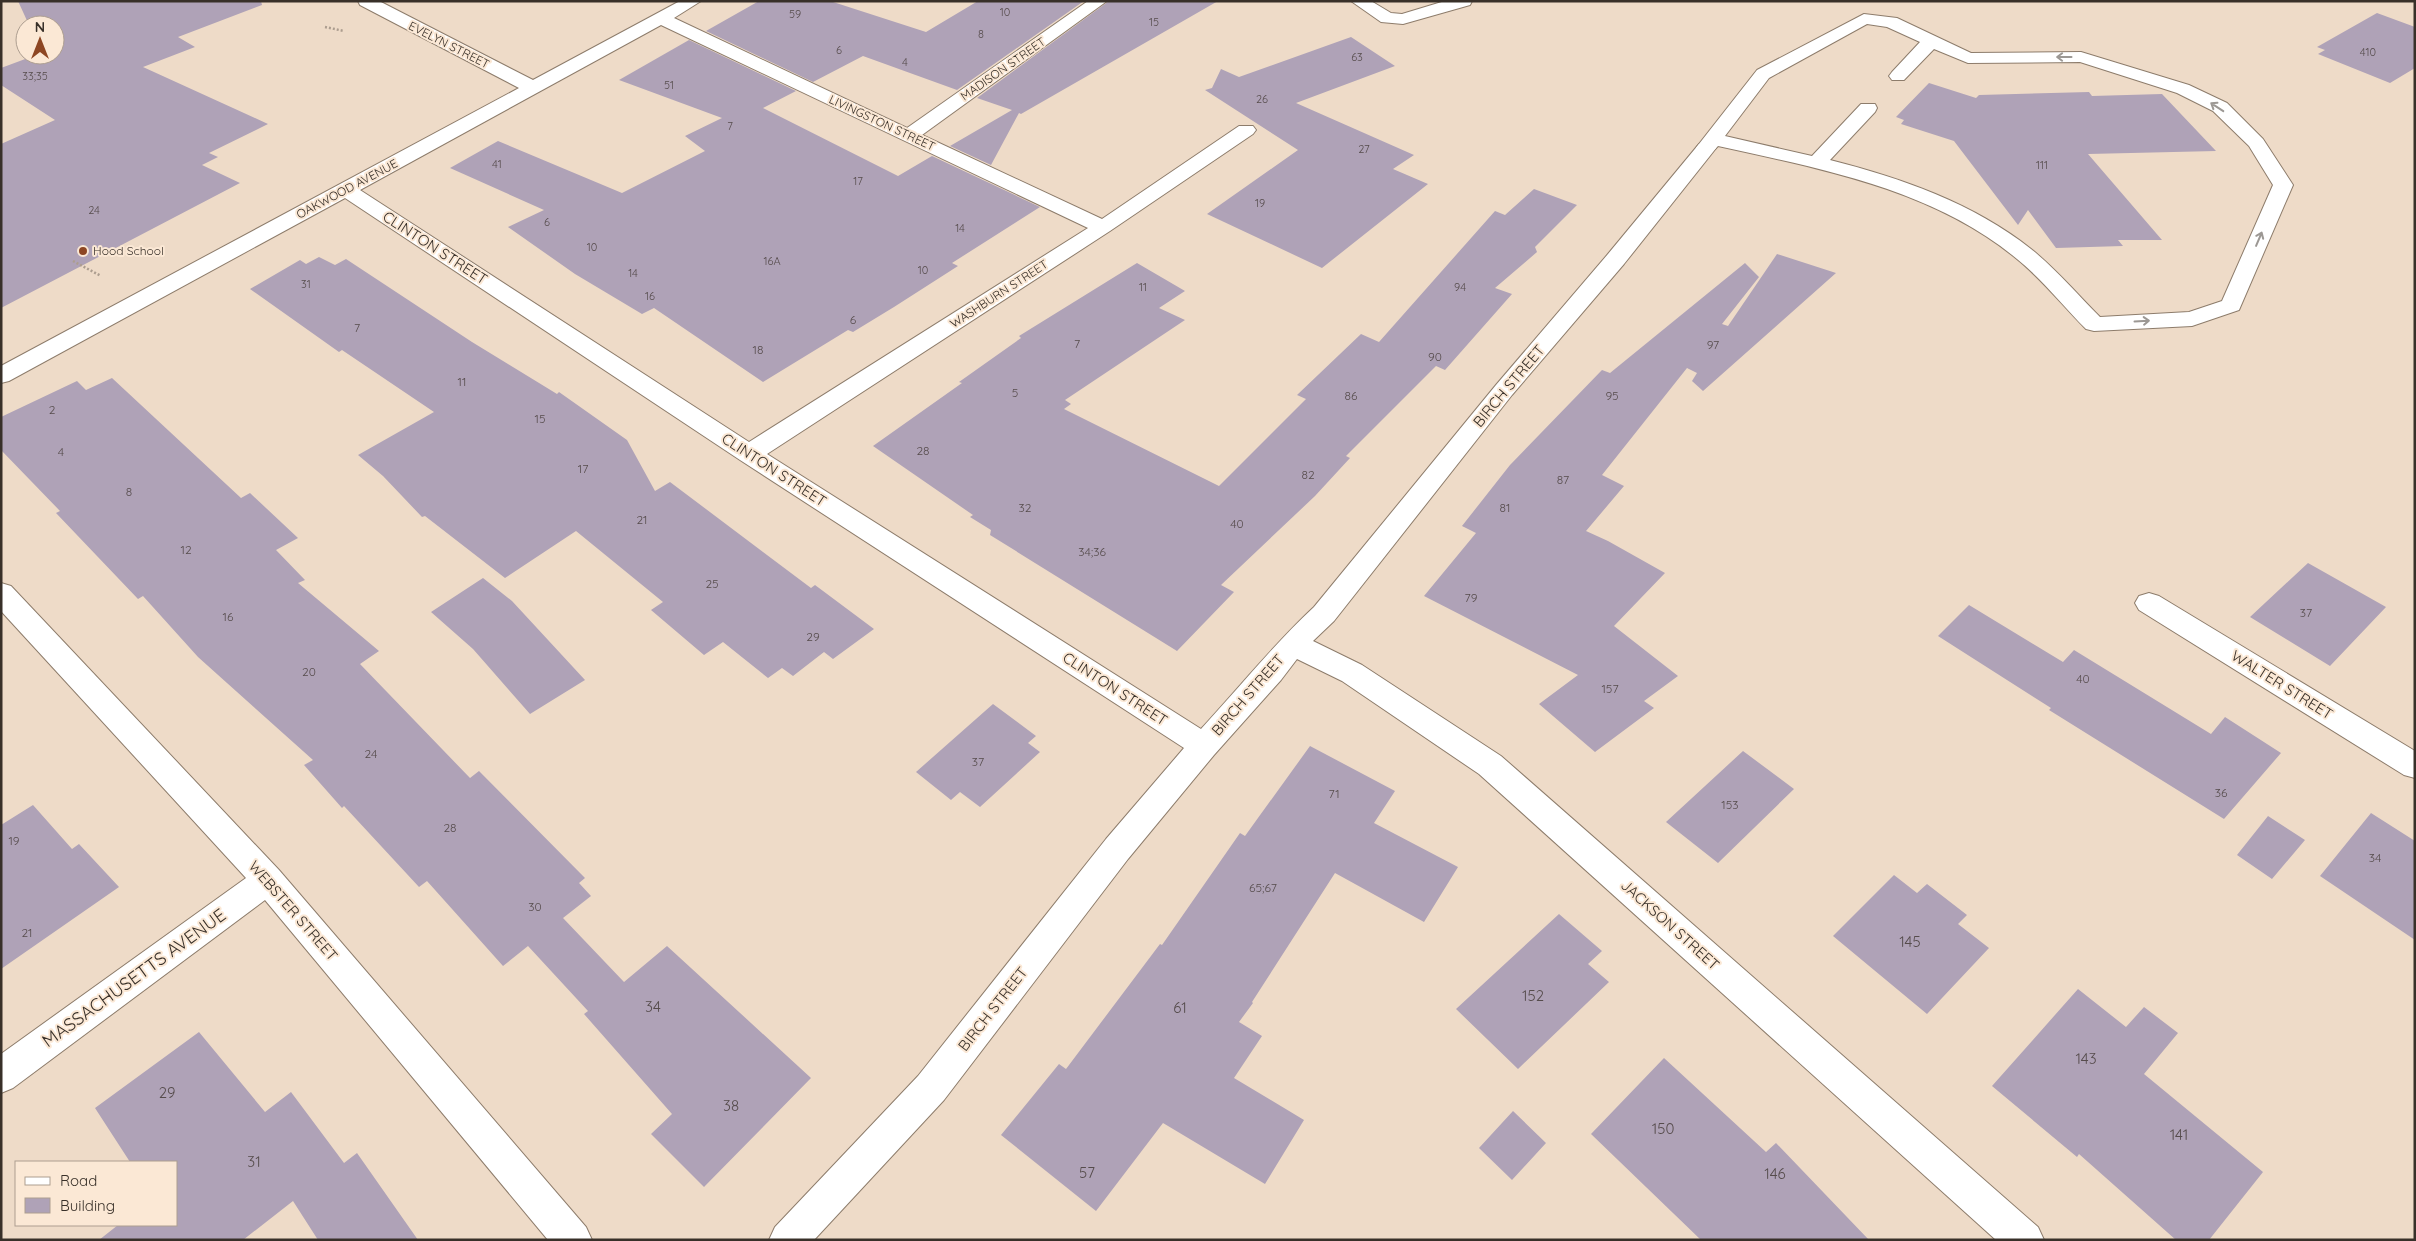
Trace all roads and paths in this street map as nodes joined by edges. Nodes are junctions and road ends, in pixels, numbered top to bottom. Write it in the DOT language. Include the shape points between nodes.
graph roads {
  1 [pos="366,1"];
  2 [pos="693,1"];
  3 [pos="1099,1"];
  4 [pos="1359,1"];
  5 [pos="1464,1"];
  6 [pos="662,18"];
  7 [pos="325,26"];
  8 [pos="341,32"];
  9 [pos="1931,41"];
  10 [pos="1898,76"];
  11 [pos="534,88"];
  12 [pos="1868,108"];
  13 [pos="1246,130"];
  14 [pos="908,136"];
  15 [pos="1710,144"];
  16 [pos="1816,163"];
  17 [pos="346,190"];
  18 [pos="1103,227"];
  19 [pos="1,376"];
  20 [pos="749,454"];
  21 [pos="1,593"];
  22 [pos="2149,603"];
  23 [pos="1292,644"];
  24 [pos="1204,746"];
  25 [pos="2415,766"];
  26 [pos="268,880"];
  27 [pos="1,1076"];
  28 [pos="573,1240"];
  29 [pos="788,1240"];
  30 [pos="2025,1240"];
  1 -- 11 [label="street, EVELYN STREET"];
  2 -- 6 [label="street, OAKWOOD AVENUE"];
  3 -- 14 [label="street, MADISON STREET"];
  4 -- 5 [label="street" via="1387,18 1403,19"];
  6 -- 11 [label="street, OAKWOOD AVENUE"];
  6 -- 14 [label="street, LIVINGSTON STREET"];
  7 -- 8 [label="path"];
  9 -- 10 [label="street"];
  9 -- 15 [label="street, BIRCH STREET" via="1891,22 1864,19 1763,74"];
  16 -- 9 [label="street, BIRCH STREET, one-way" via="1924,196 1975,222 2023,254 2094,324 2192,319 2231,305 2282,185 2256,144 2220,107 2183,89 2081,57 1968,58"];
  11 -- 17 [label="street, OAKWOOD AVENUE"];
  12 -- 16 [label="street"];
  13 -- 18 [label="street, WASHBURN STREET"];
  14 -- 18 [label="street, LIVINGSTON STREET"];
  15 -- 16 [label="street"];
  15 -- 23 [label="street, BIRCH STREET" via="1504,390 1324,614"];
  17 -- 19 [label="street, OAKWOOD AVENUE"];
  17 -- 20 [label="street, CLINTON STREET"];
  18 -- 20 [label="street, WASHBURN STREET"];
  20 -- 24 [label="street, CLINTON STREET"];
  21 -- 26 [label="street, WEBSTER STREET"];
  22 -- 25 [label="street, WALTER STREET"];
  23 -- 24 [label="street, BIRCH STREET"];
  23 -- 30 [label="street, JACKSON STREET" via="1352,673 1490,765"];
  24 -- 29 [label="street, BIRCH STREET" via="1111,857 931,1088"];
  26 -- 27 [label="street, MASSACHUSETTS AVENUE"];
  26 -- 28 [label="street, WEBSTER STREET"];
}
